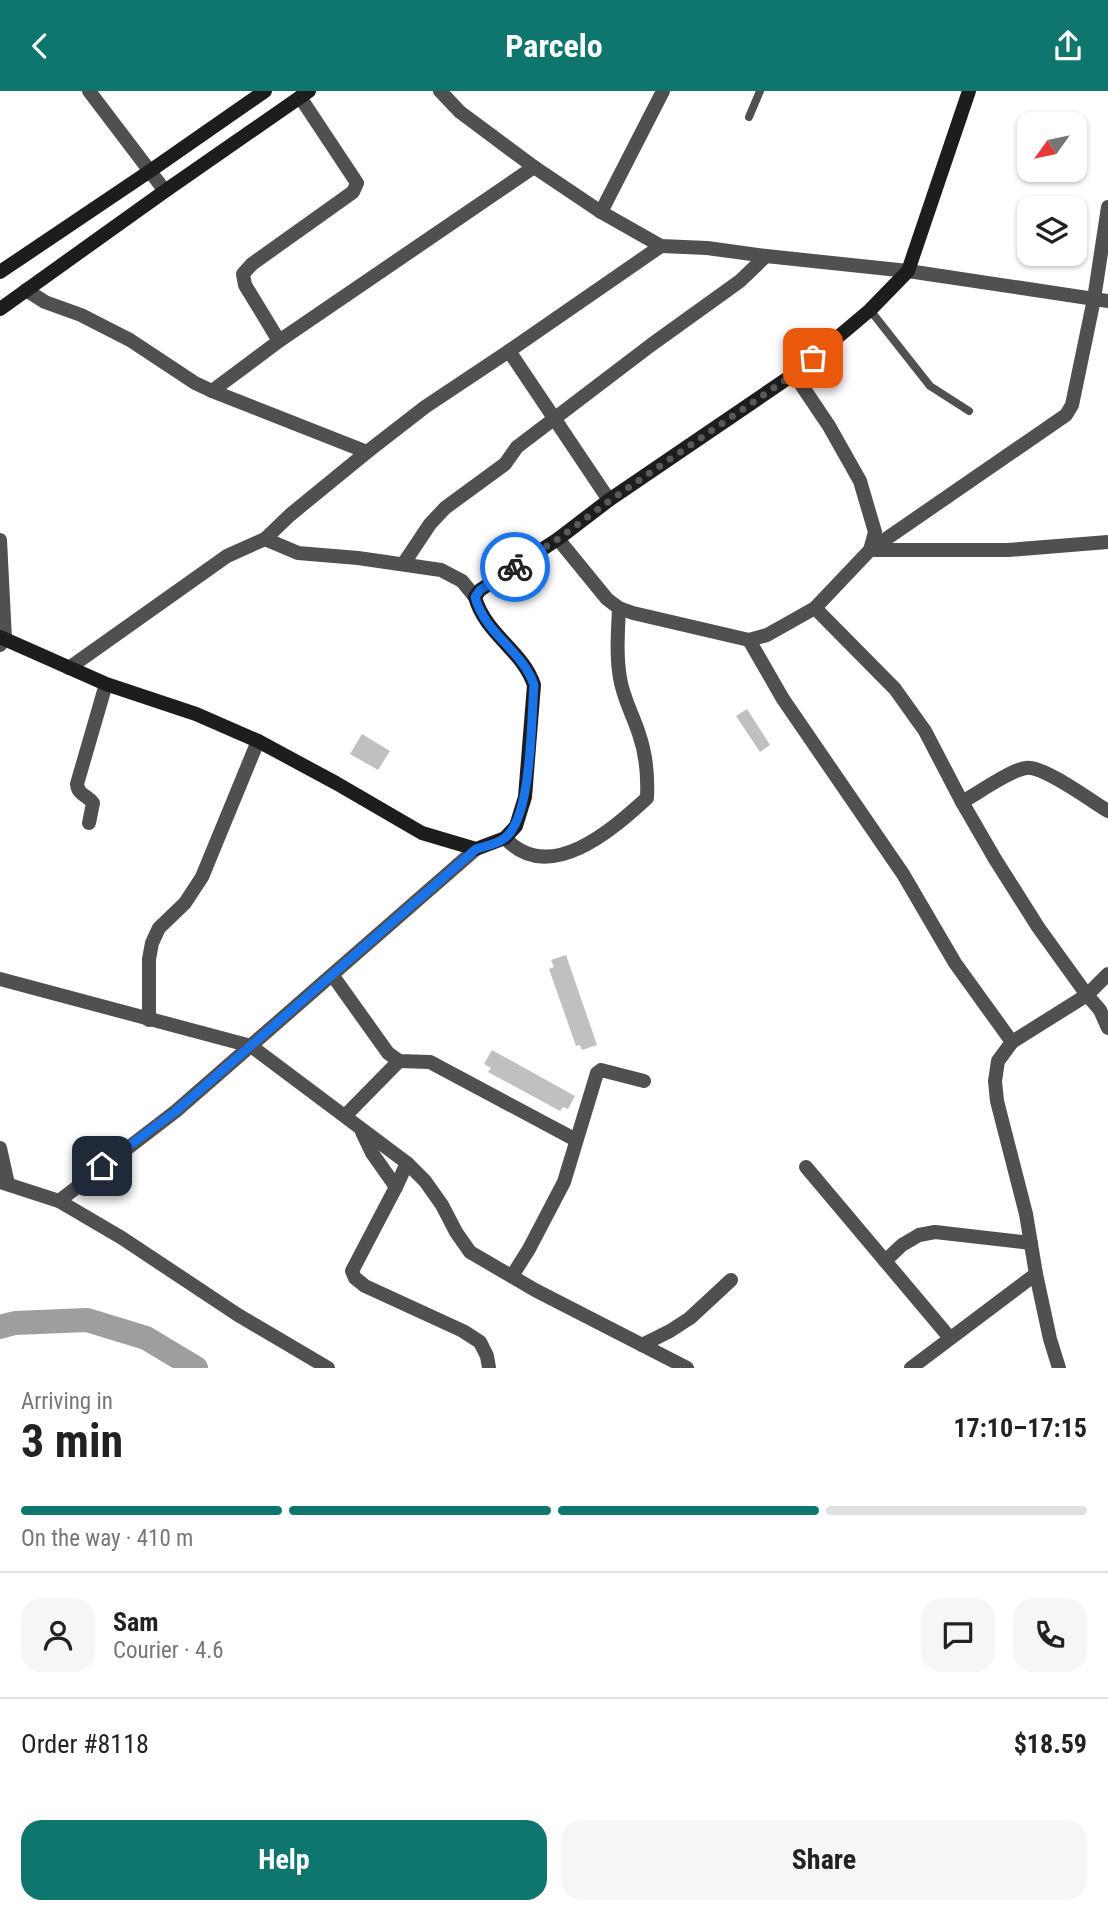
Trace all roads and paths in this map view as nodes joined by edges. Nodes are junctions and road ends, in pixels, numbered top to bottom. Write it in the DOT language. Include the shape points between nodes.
graph roads {
  1 [pos="89,91"];
  2 [pos="265,91"];
  3 [pos="440,91"];
  4 [pos="663,91"];
  5 [pos="760,91"];
  6 [pos="969,91"];
  7 [pos="304,94"];
  8 [pos="749,117"];
  9 [pos="534,167"];
  10 [pos="150,171"];
  11 [pos="164,191"];
  12 [pos="1108,207"];
  13 [pos="601,212"];
  14 [pos="661,246"];
  15 [pos="766,256"];
  16 [pos="908,271"];
  17 [pos="0,272"];
  18 [pos="26,290"];
  19 [pos="1101,300"];
  20 [pos="0,309"];
  21 [pos="870,310"];
  22 [pos="279,341"];
  23 [pos="509,351"];
  24 [pos="794,374"];
  25 [pos="212,391"];
  26 [pos="969,411"];
  27 [pos="555,418"];
  28 [pos="367,451"];
  29 [pos="609,501"];
  30 [pos="265,539"];
  31 [pos="558,539"];
  32 [pos="0,540"];
  33 [pos="1108,542"];
  34 [pos="870,550"];
  35 [pos="404,563"];
  36 [pos="475,597"];
  37 [pos="619,608"];
  38 [pos="815,608"];
  39 [pos="2,640"];
  40 [pos="749,640"];
  41 [pos="69,668"];
  42 [pos="106,684"];
  43 [pos="258,741"];
  44 [pos="962,802"];
  45 [pos="1108,811"];
  46 [pos="89,823"];
  47 [pos="505,838"];
  48 [pos="476,849"];
  49 [pos="1108,974"];
  50 [pos="332,976"];
  51 [pos="0,979"];
  52 [pos="1087,995"];
  53 [pos="149,1020"];
  54 [pos="1108,1028"];
  55 [pos="1012,1042"];
  56 [pos="251,1047"];
  57 [pos="399,1061"];
  58 [pos="644,1081"];
  59 [pos="345,1116"];
  60 [pos="360,1129"];
  61 [pos="576,1140"];
  62 [pos="0,1148"];
  63 [pos="407,1163"];
  64 [pos="806,1167"];
  65 [pos="4,1183"];
  66 [pos="396,1187"];
  67 [pos="59,1201"];
  68 [pos="1031,1243"];
  69 [pos="885,1261"];
  70 [pos="1036,1275"];
  71 [pos="512,1276"];
  72 [pos="731,1280"];
  73 [pos="950,1338"];
  74 [pos="642,1345"];
  75 [pos="328,1368"];
  76 [pos="489,1368"];
  77 [pos="687,1368"];
  78 [pos="911,1368"];
  79 [pos="1059,1368"];
  1 -- 10 [label="street"];
  2 -- 10 [label="street"];
  3 -- 9 [label="street"];
  4 -- 13 [label="street"];
  5 -- 8 [label="lane"];
  6 -- 16 [label="street"];
  7 -- 11 [label="street"];
  7 -- 22 [label="street" via="357,183 353,192 243,274 244,285"];
  9 -- 13 [label="street"];
  9 -- 22 [label="street"];
  10 -- 11 [label="street"];
  10 -- 17 [label="street"];
  11 -- 18 [label="street"];
  12 -- 19 [label="street"];
  13 -- 14 [label="street"];
  14 -- 15 [label="street"];
  14 -- 23 [label="street"];
  15 -- 16 [label="street"];
  15 -- 27 [label="street" via="740,281"];
  16 -- 19 [label="street"];
  16 -- 21 [label="street"];
  18 -- 20 [label="street"];
  18 -- 25 [label="street" via="130,340"];
  19 -- 34 [label="street" via="1066,415"];
  21 -- 24 [label="street"];
  21 -- 26 [label="lane" via="930,386"];
  22 -- 25 [label="street"];
  23 -- 27 [label="street"];
  23 -- 28 [label="street"];
  24 -- 29 [label="street"];
  24 -- 34 [label="street" via="830,425 860,481 874,531"];
  25 -- 28 [label="street"];
  27 -- 29 [label="street"];
  27 -- 35 [label="street" via="517,447 505,464 445,508"];
  28 -- 30 [label="street"];
  29 -- 31 [label="street"];
  30 -- 35 [label="street" via="298,553"];
  30 -- 41 [label="street" via="227,556"];
  31 -- 36 [label="street"];
  31 -- 37 [label="street"];
  32 -- 39 [label="street"];
  33 -- 34 [label="street" via="1008,550"];
  34 -- 38 [label="street"];
  35 -- 36 [label="street" via="442,570 462,581"];
  36 -- 47 [label="street" via="493,631 529,670 534,685 525,797 516,826"];
  37 -- 40 [label="street"];
  37 -- 47 [label="street" via="620,677 640,737 647,798 609,831 552,857 515,849"];
  38 -- 40 [label="street"];
  38 -- 44 [label="street" via="895,689 925,731"];
  39 -- 41 [label="street"];
  40 -- 55 [label="street" via="955,963"];
  41 -- 42 [label="street"];
  42 -- 43 [label="street" via="196,714"];
  42 -- 46 [label="street" via="77,784 93,803"];
  43 -- 48 [label="street" via="422,833"];
  43 -- 53 [label="street" via="202,877 152,943"];
  44 -- 45 [label="street" via="1026,768 1039,769"];
  44 -- 52 [label="street" via="1038,927"];
  47 -- 48 [label="street"];
  48 -- 50 [label="street"];
  49 -- 52 [label="street"];
  50 -- 56 [label="street"];
  50 -- 57 [label="street" via="388,1053"];
  51 -- 53 [label="street"];
  52 -- 54 [label="street"];
  52 -- 55 [label="street"];
  53 -- 56 [label="street"];
  55 -- 68 [label="street" via="998,1061 995,1081"];
  56 -- 59 [label="street"];
  56 -- 67 [label="street"];
  57 -- 59 [label="street"];
  57 -- 61 [label="street" via="430,1062"];
  58 -- 61 [label="street" via="608,1071 597,1073"];
  59 -- 60 [label="street"];
  60 -- 63 [label="street"];
  60 -- 66 [label="street"];
  61 -- 71 [label="street" via="564,1182"];
  62 -- 65 [label="street"];
  63 -- 66 [label="street"];
  63 -- 71 [label="street" via="442,1205 470,1252"];
  64 -- 69 [label="street"];
  65 -- 67 [label="street"];
  66 -- 76 [label="street" via="352,1271 355,1278 480,1342"];
  67 -- 75 [label="street"];
  68 -- 69 [label="street" via="935,1232 919,1235"];
  68 -- 70 [label="street"];
  69 -- 73 [label="street"];
  70 -- 73 [label="street"];
  70 -- 79 [label="street"];
  71 -- 74 [label="street"];
  72 -- 74 [label="street" via="690,1318"];
  73 -- 78 [label="street"];
  74 -- 77 [label="street"];
}
